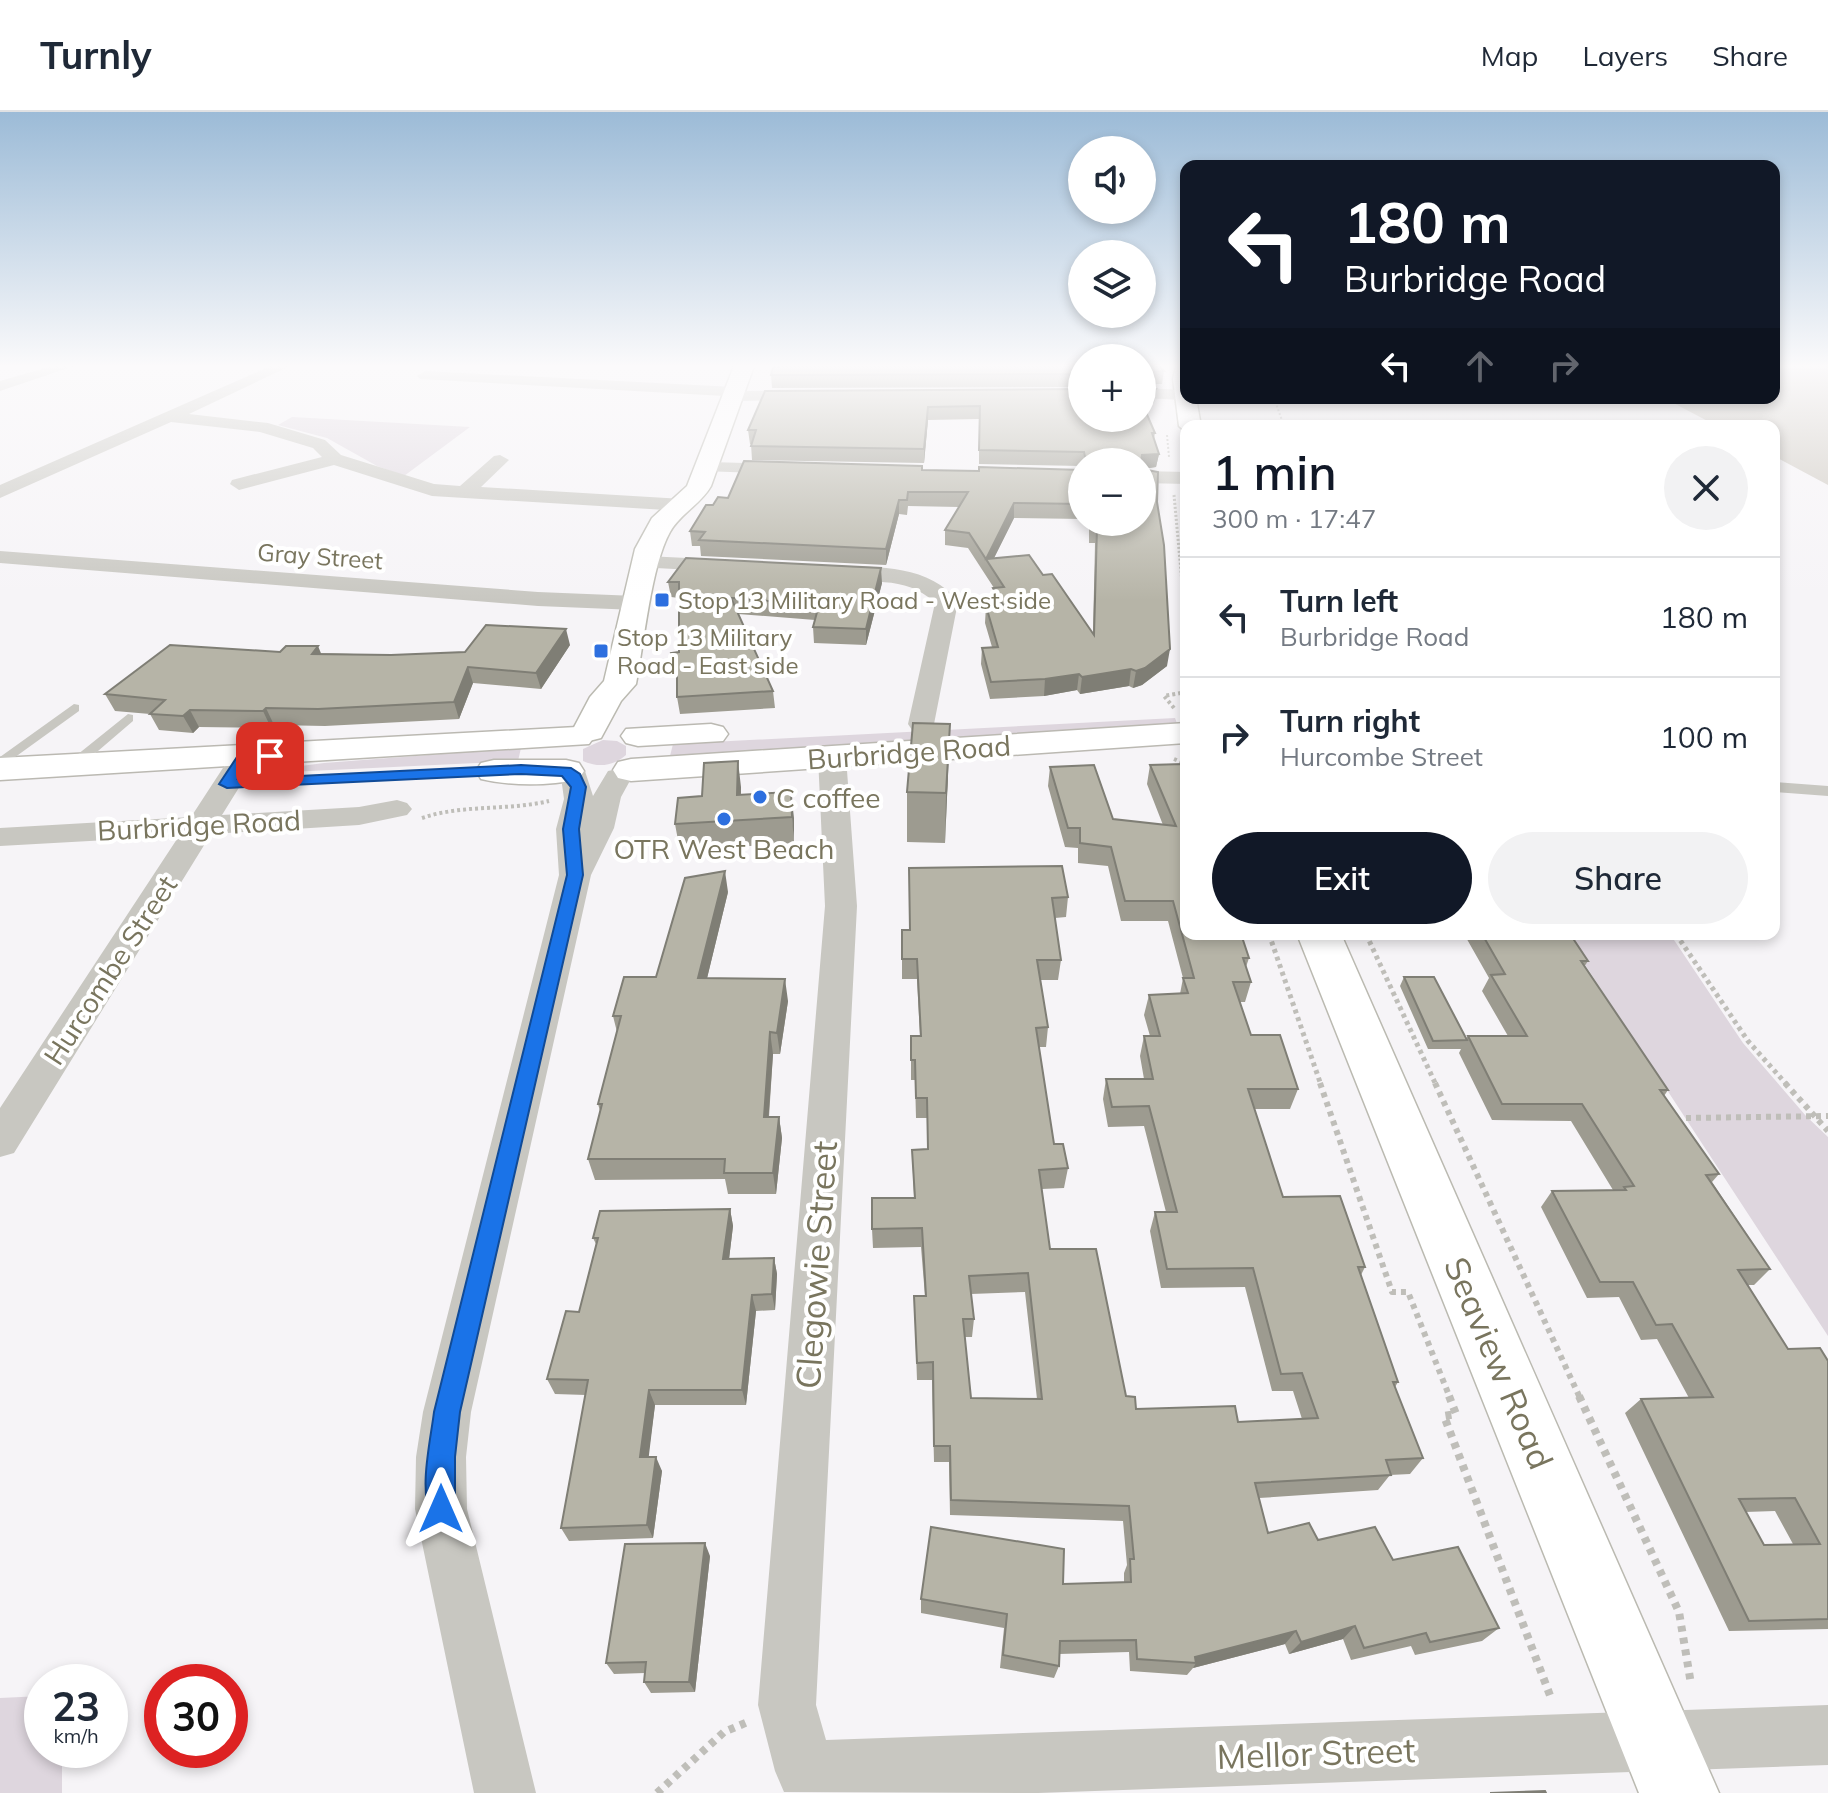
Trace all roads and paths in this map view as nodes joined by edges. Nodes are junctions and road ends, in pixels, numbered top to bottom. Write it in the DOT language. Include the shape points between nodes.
graph roads {
  1 [pos="107,444"];
  2 [pos="319,444"];
  3 [pos="717,444"];
  4 [pos="335,459"];
  5 [pos="500,460"];
  6 [pos="709,467"];
  7 [pos="806,469"];
  8 [pos="1156,479"];
  9 [pos="1180,482"];
  10 [pos="239,484"];
  11 [pos="0,492"];
  12 [pos="463,493"];
  13 [pos="683,505"];
  14 [pos="0,557"];
  15 [pos="646,562"];
  16 [pos="750,567"];
  17 [pos="814,571"];
  18 [pos="636,603"];
  19 [pos="620,684"];
  20 [pos="1180,693"];
  21 [pos="74,708"];
  22 [pos="1180,716"];
  23 [pos="128,718"];
  24 [pos="1180,718"];
  25 [pos="1180,719"];
  26 [pos="921,724"];
  27 [pos="1107,740"];
  28 [pos="1180,746"];
  29 [pos="629,753"];
  30 [pos="832,757"];
  31 [pos="573,763"];
  32 [pos="72,766"];
  33 [pos="0,767"];
  34 [pos="236,770"];
  35 [pos="1780,787"];
  36 [pos="1828,791"];
  37 [pos="0,795"];
  38 [pos="408,814"];
  39 [pos="202,825"];
  40 [pos="0,837"];
  41 [pos="575,875"];
  42 [pos="1271,940"];
  43 [pos="1322,940"];
  44 [pos="1369,940"];
  45 [pos="1680,940"];
  46 [pos="16,1091"];
  47 [pos="1812,1116"];
  48 [pos="1828,1116"];
  49 [pos="1686,1118"];
  50 [pos="1828,1131"];
  51 [pos="0,1141"];
  52 [pos="1691,1684"];
  53 [pos="1551,1698"];
  54 [pos="787,1705"];
  55 [pos="1828,1735"];
  56 [pos="1669,1768"];
  57 [pos="805,1771"];
  58 [pos="505,1793"];
  59 [pos="657,1793"];
  1 -- 11 [label="street"];
  2 -- 4 [label="street"];
  3 -- 6 [label="main road"];
  4 -- 10 [label="street"];
  4 -- 12 [label="street" via="414,486"];
  5 -- 12 [label="street"];
  6 -- 7 [label="street"];
  6 -- 13 [label="main road"];
  8 -- 9 [label="street"];
  12 -- 13 [label="street"];
  13 -- 15 [label="main road" via="654,534"];
  14 -- 18 [label="street, Gray Street"];
  15 -- 16 [label="street"];
  15 -- 18 [label="main road"];
  17 -- 26 [label="street" via="915,580 947,602"];
  18 -- 19 [label="main road"];
  19 -- 29 [label="main road" via="627,697"];
  19 -- 31 [label="main road" via="607,697"];
  20 -- 22 [label="path" via="1164,696"];
  21 -- 33 [label="lane"];
  23 -- 32 [label="lane"];
  24 -- 26 [label="main road, Burbridge Road"];
  25 -- 27 [label="main road, Burbridge Road"];
  26 -- 29 [label="main road, Burbridge Road"];
  27 -- 28 [label="main road"];
  27 -- 30 [label="main road, Burbridge Road"];
  29 -- 30 [label="main road, Burbridge Road"];
  29 -- 31 [label="main road" via="588,781"];
  29 -- 31 [label="main road" via="618,727"];
  29 -- 41 [label="street"];
  30 -- 54 [label="street, Clegowie Street" via="841,906"];
  31 -- 34 [label="main road, Burbridge Road" via="521,769"];
  31 -- 38 [label="path" via="502,810"];
  31 -- 41 [label="street" via="579,799 571,829"];
  32 -- 33 [label="main road, Burbridge Road"];
  32 -- 34 [label="main road, Burbridge Road"];
  34 -- 37 [label="main road, Burbridge Road"];
  34 -- 39 [label="street, Hurcombe Street"];
  35 -- 36 [label="lane"];
  38 -- 39 [label="street, Burbridge Road"];
  39 -- 40 [label="street, Burbridge Road"];
  39 -- 46 [label="street, Hurcombe Street"];
  41 -- 58 [label="street" via="447,1412 441,1457 441,1509"];
  42 -- 53 [label="path" via="1392,1292 1408,1292 1456,1414 1444,1416"];
  43 -- 56 [label="main road, Seaview Road"];
  44 -- 52 [label="path" via="1679,1612"];
  45 -- 47 [label="path" via="1748,1041"];
  46 -- 51 [label="street, Hurcombe Street"];
  47 -- 48 [label="path"];
  47 -- 49 [label="path"];
  47 -- 50 [label="path"];
  54 -- 57 [label="street, Clegowie Street"];
  54 -- 59 [label="path" via="724,1732"];
  55 -- 56 [label="street, Mellor Street"];
  56 -- 57 [label="street, Mellor Street"];
}
